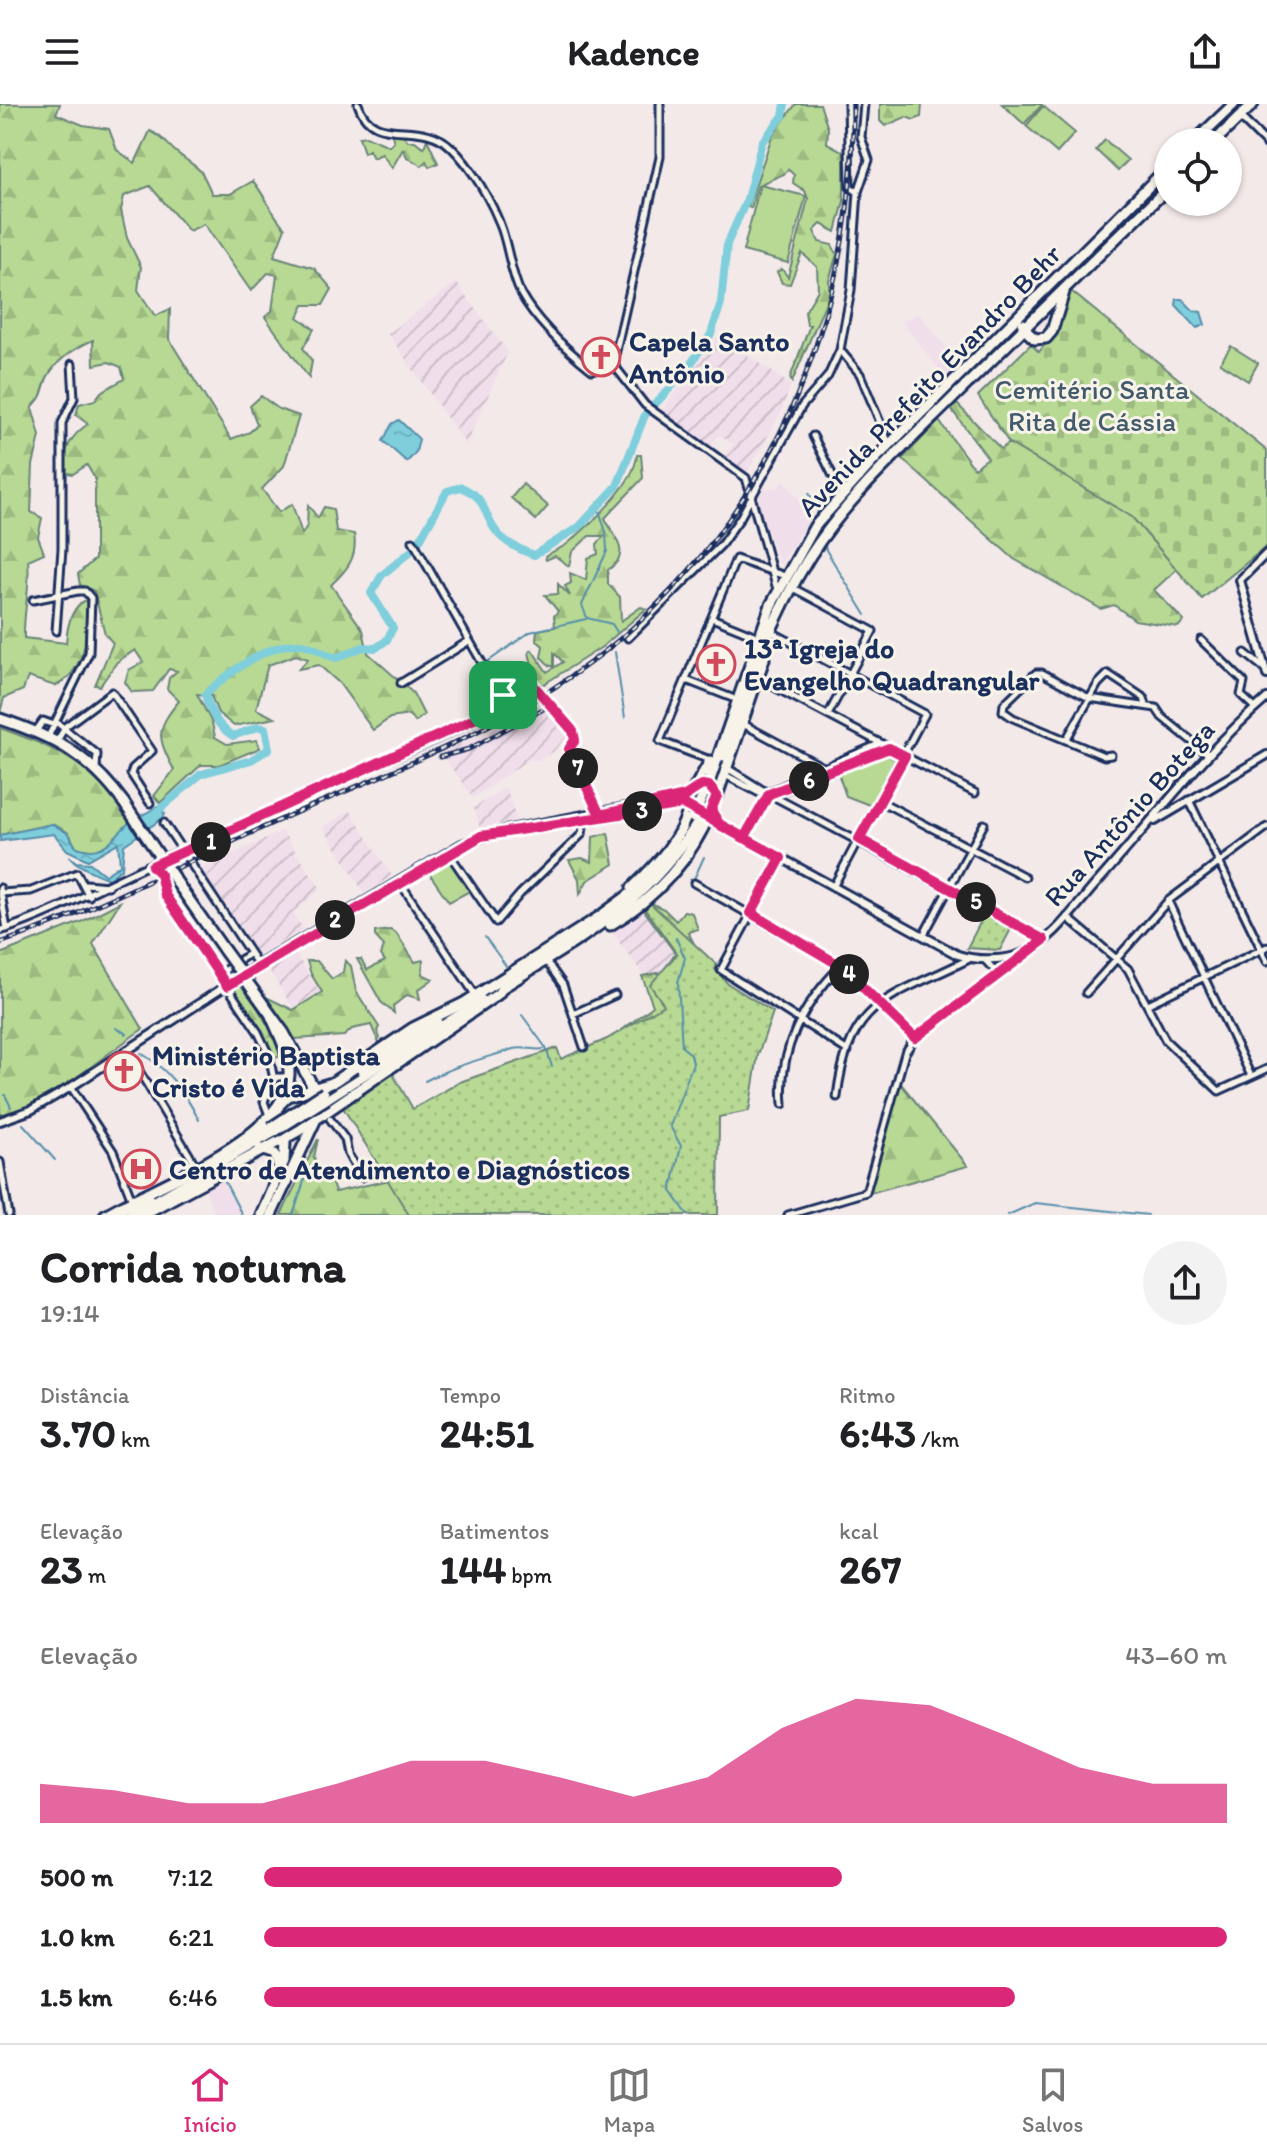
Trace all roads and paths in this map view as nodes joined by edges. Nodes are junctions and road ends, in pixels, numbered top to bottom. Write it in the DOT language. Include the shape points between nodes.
graph roads {
  1 [pos="358,104"];
  2 [pos="660,104"];
  3 [pos="848,104"];
  4 [pos="864,104"];
  5 [pos="1233,104"];
  6 [pos="1253,104"];
  7 [pos="1240,117"];
  8 [pos="1208,128"];
  9 [pos="1229,128"];
  10 [pos="1267,144"];
  11 [pos="1154,181"];
  12 [pos="858,192"];
  13 [pos="1154,202"];
  14 [pos="1112,223"];
  15 [pos="1067,286"];
  16 [pos="1023,328"];
  17 [pos="840,350"];
  18 [pos="72,364"];
  19 [pos="613,364"];
  20 [pos="813,436"];
  21 [pos="889,445"];
  22 [pos="863,471"];
  23 [pos="842,494"];
  24 [pos="752,495"];
  25 [pos="834,522"];
  26 [pos="413,541"];
  27 [pos="1267,553"];
  28 [pos="770,563"];
  29 [pos="764,571"];
  30 [pos="780,577"];
  31 [pos="792,588"];
  32 [pos="61,595"];
  33 [pos="33,600"];
  34 [pos="712,618"];
  35 [pos="56,631"];
  36 [pos="754,635"];
  37 [pos="769,636"];
  38 [pos="628,638"];
  39 [pos="1201,640"];
  40 [pos="469,641"];
  41 [pos="1245,653"];
  42 [pos="1266,672"];
  43 [pos="851,674"];
  44 [pos="759,679"];
  45 [pos="686,680"];
  46 [pos="401,683"];
  47 [pos="503,695"];
  48 [pos="732,698"];
  49 [pos="1089,698"];
  50 [pos="1267,698"];
  51 [pos="1146,705"];
  52 [pos="1255,708"];
  53 [pos="828,715"];
  54 [pos="0,719"];
  55 [pos="55,723"];
  56 [pos="743,724"];
  57 [pos="66,726"];
  58 [pos="36,731"];
  59 [pos="52,739"];
  60 [pos="1066,740"];
  61 [pos="881,743"];
  62 [pos="889,748"];
  63 [pos="1111,755"];
  64 [pos="1209,755"];
  65 [pos="1267,755"];
  66 [pos="905,756"];
  67 [pos="710,761"];
  68 [pos="96,768"];
  69 [pos="824,768"];
  70 [pos="726,772"];
  71 [pos="831,772"];
  72 [pos="712,781"];
  73 [pos="693,790"];
  74 [pos="975,793"];
  75 [pos="769,794"];
  76 [pos="717,796"];
  77 [pos="1189,800"];
  78 [pos="880,801"];
  79 [pos="150,803"];
  80 [pos="636,809"];
  81 [pos="600,815"];
  82 [pos="700,815"];
  83 [pos="584,818"];
  84 [pos="1152,822"];
  85 [pos="164,823"];
  86 [pos="984,824"];
  87 [pos="1267,827"];
  88 [pos="744,838"];
  89 [pos="859,839"];
  90 [pos="971,848"];
  91 [pos="183,850"];
  92 [pos="448,852"];
  93 [pos="781,858"];
  94 [pos="1219,861"];
  95 [pos="152,866"];
  96 [pos="1025,877"];
  97 [pos="399,881"];
  98 [pos="694,883"];
  99 [pos="86,884"];
  100 [pos="110,886"];
  101 [pos="833,887"];
  102 [pos="949,888"];
  103 [pos="0,892"];
  104 [pos="89,896"];
  105 [pos="1168,901"];
  106 [pos="751,913"];
  107 [pos="1067,917"];
  108 [pos="587,929"];
  109 [pos="3,930"];
  110 [pos="923,936"];
  111 [pos="1044,940"];
  112 [pos="1264,948"];
  113 [pos="250,953"];
  114 [pos="1025,953"];
  115 [pos="969,959"];
  116 [pos="985,959"];
  117 [pos="1116,959"];
  118 [pos="546,960"];
  119 [pos="1267,961"];
  120 [pos="258,965"];
  121 [pos="841,966"];
  122 [pos="219,974"];
  123 [pos="998,974"];
  124 [pos="1204,977"];
  125 [pos="227,986"];
  126 [pos="503,987"];
  127 [pos="1086,993"];
  128 [pos="615,995"];
  129 [pos="476,996"];
  130 [pos="879,1002"];
  131 [pos="1148,1004"];
  132 [pos="573,1014"];
  133 [pos="271,1016"];
  134 [pos="800,1020"];
  135 [pos="915,1038"];
  136 [pos="584,1047"];
  137 [pos="127,1051"];
  138 [pos="848,1051"];
  139 [pos="1267,1069"];
  140 [pos="1251,1076"];
  141 [pos="289,1077"];
  142 [pos="274,1080"];
  143 [pos="71,1087"];
  144 [pos="322,1093"];
  145 [pos="837,1097"];
  146 [pos="783,1104"];
  147 [pos="279,1105"];
  148 [pos="316,1119"];
  149 [pos="330,1119"];
  150 [pos="0,1121"];
  151 [pos="274,1128"];
  152 [pos="260,1149"];
  153 [pos="0,1162"];
  154 [pos="196,1166"];
  155 [pos="280,1174"];
  156 [pos="362,1177"];
  157 [pos="132,1200"];
  158 [pos="9,1215"];
  159 [pos="105,1215"];
  160 [pos="112,1215"];
  161 [pos="130,1215"];
  162 [pos="142,1215"];
  163 [pos="261,1215"];
  164 [pos="271,1215"];
  165 [pos="788,1215"];
  1 -- 19 [label="street" via="376,127 427,131 458,155 494,211 513,274 534,313 592,370"];
  2 -- 19 [label="street" via="660,157"];
  3 -- 12 [label="street" via="850,187"];
  4 -- 12 [label="street" via="861,137 869,160"];
  5 -- 8 [label="highway"];
  6 -- 7 [label="highway"];
  7 -- 9 [label="highway"];
  7 -- 10 [label="street"];
  11 -- 14 [label="highway, Avenida Prefeito Evandro Behr"];
  12 -- 17 [label="street"];
  13 -- 15 [label="highway, Avenida Prefeito Evandro Behr"];
  14 -- 16 [label="highway" via="1085,261 1024,320"];
  14 -- 21 [label="highway, Avenida Prefeito Evandro Behr"];
  15 -- 16 [label="highway, Avenida Prefeito Evandro Behr"];
  15 -- 16 [label="highway" via="1046,338 1035,339"];
  16 -- 25 [label="highway, Avenida Prefeito Evandro Behr"];
  17 -- 21 [label="street" via="860,374"];
  17 -- 24 [label="street" via="828,376 779,442"];
  18 -- 32 [label="street" via="74,398 62,423"];
  19 -- 24 [label="street" via="645,405 736,468"];
  20 -- 23 [label="street"];
  21 -- 22 [label="highway, Avenida Prefeito Evandro Behr"];
  22 -- 23 [label="highway, Avenida Prefeito Evandro Behr"];
  22 -- 25 [label="highway" via="864,478"];
  23 -- 30 [label="highway, Avenida Prefeito Evandro Behr"];
  24 -- 28 [label="street"];
  24 -- 38 [label="street" via="721,545"];
  25 -- 31 [label="highway, Avenida Prefeito Evandro Behr"];
  26 -- 40 [label="street"];
  27 -- 42 [label="street" via="1240,580"];
  28 -- 29 [label="street"];
  28 -- 30 [label="street"];
  29 -- 30 [label="street"];
  29 -- 34 [label="street" via="736,559"];
  30 -- 36 [label="highway"];
  30 -- 72 [label="highway, Avenida Prefeito Evandro Behr"];
  31 -- 37 [label="highway, Avenida Prefeito Evandro Behr"];
  31 -- 43 [label="street" via="873,631"];
  32 -- 33 [label="street"];
  32 -- 35 [label="street"];
  32 -- 55 [label="street" via="90,594 92,635 89,653"];
  34 -- 36 [label="street"];
  34 -- 45 [label="street"];
  36 -- 48 [label="highway"];
  37 -- 43 [label="street"];
  37 -- 44 [label="highway"];
  37 -- 72 [label="highway, Avenida Prefeito Evandro Behr"];
  39 -- 52 [label="street" via="1244,682 1241,695"];
  40 -- 46 [label="street"];
  40 -- 47 [label="street"];
  41 -- 42 [label="street"];
  43 -- 53 [label="street"];
  43 -- 66 [label="street" via="925,714"];
  44 -- 53 [label="street"];
  44 -- 56 [label="highway"];
  45 -- 48 [label="street"];
  45 -- 67 [label="street" via="660,741"];
  47 -- 81 [label="street" via="531,685 573,731 569,749"];
  47 -- 91 [label="street" via="499,708"];
  48 -- 67 [label="highway"];
  49 -- 51 [label="street"];
  49 -- 51 [label="street" via="1108,674 1144,698"];
  49 -- 60 [label="street"];
  49 -- 60 [label="street" via="1039,672 1004,704 1006,714"];
  50 -- 52 [label="street, Rua Antônio Botega"];
  51 -- 64 [label="street"];
  52 -- 64 [label="street, Rua Antônio Botega"];
  53 -- 61 [label="street"];
  54 -- 58 [label="highway"];
  55 -- 57 [label="street"];
  55 -- 58 [label="street" via="43,721"];
  55 -- 59 [label="street"];
  56 -- 69 [label="street"];
  56 -- 70 [label="highway"];
  57 -- 59 [label="street"];
  57 -- 68 [label="street" via="97,754"];
  57 -- 79 [label="street" via="112,692 152,751 131,774"];
  58 -- 59 [label="highway"];
  59 -- 68 [label="highway"];
  60 -- 63 [label="street"];
  61 -- 62 [label="street"];
  61 -- 69 [label="street"];
  62 -- 66 [label="street"];
  62 -- 71 [label="street"];
  64 -- 84 [label="street, Rua Antônio Botega"];
  65 -- 77 [label="street"];
  66 -- 74 [label="street"];
  66 -- 78 [label="street"];
  67 -- 73 [label="highway"];
  68 -- 133 [label="highway, bridge"];
  69 -- 71 [label="street"];
  69 -- 75 [label="street"];
  70 -- 75 [label="street"];
  70 -- 76 [label="highway"];
  71 -- 75 [label="street"];
  72 -- 82 [label="highway, Avenida Prefeito Evandro Behr"];
  73 -- 76 [label="street" via="709,786"];
  73 -- 80 [label="street"];
  73 -- 82 [label="street, Avenida Prefeito Evandro Behr"];
  75 -- 88 [label="street"];
  75 -- 89 [label="street"];
  76 -- 82 [label="street, Avenida Prefeito Evandro Behr"];
  77 -- 84 [label="street"];
  77 -- 94 [label="street"];
  78 -- 89 [label="street"];
  78 -- 90 [label="street"];
  80 -- 81 [label="street"];
  80 -- 82 [label="street" via="683,804"];
  81 -- 83 [label="street"];
  82 -- 88 [label="street, Rua Antônio Botega"];
  82 -- 108 [label="highway" via="684,825 656,863"];
  82 -- 108 [label="highway, Avenida Prefeito Evandro Behr" via="651,885"];
  83 -- 92 [label="street" via="481,836"];
  83 -- 92 [label="street" via="582,834 496,922"];
  84 -- 107 [label="street, Rua Antônio Botega"];
  85 -- 91 [label="street"];
  86 -- 90 [label="street"];
  87 -- 94 [label="street"];
  88 -- 93 [label="street, Rua Antônio Botega"];
  89 -- 101 [label="street"];
  89 -- 102 [label="street"];
  90 -- 96 [label="street"];
  90 -- 102 [label="street"];
  91 -- 95 [label="street"];
  91 -- 113 [label="street"];
  92 -- 97 [label="street"];
  93 -- 101 [label="street, Rua Antônio Botega"];
  93 -- 106 [label="street"];
  94 -- 105 [label="street"];
  94 -- 112 [label="street"];
  95 -- 100 [label="street"];
  95 -- 122 [label="street" via="160,874 165,895"];
  97 -- 120 [label="street"];
  97 -- 129 [label="street"];
  98 -- 106 [label="street"];
  99 -- 100 [label="street"];
  99 -- 103 [label="street" via="77,873 31,891"];
  99 -- 104 [label="street"];
  100 -- 104 [label="street"];
  101 -- 110 [label="street, Rua Antônio Botega"];
  102 -- 110 [label="street"];
  102 -- 111 [label="street"];
  103 -- 109 [label="street"];
  104 -- 109 [label="street"];
  105 -- 117 [label="street"];
  105 -- 124 [label="street"];
  106 -- 121 [label="street"];
  106 -- 134 [label="street" via="721,970"];
  107 -- 111 [label="street, Rua Antônio Botega"];
  107 -- 117 [label="street"];
  108 -- 118 [label="highway, Avenida Prefeito Evandro Behr"];
  108 -- 129 [label="highway, Avenida Prefeito Evandro Behr"];
  110 -- 115 [label="street, Rua Antônio Botega"];
  111 -- 114 [label="street, Rua Antônio Botega"];
  112 -- 119 [label="street"];
  112 -- 124 [label="street"];
  113 -- 120 [label="street"];
  113 -- 122 [label="street"];
  114 -- 116 [label="street, Rua Antônio Botega"];
  114 -- 123 [label="street"];
  115 -- 116 [label="street, Rua Antônio Botega"];
  115 -- 130 [label="street"];
  116 -- 123 [label="street"];
  117 -- 127 [label="street"];
  117 -- 131 [label="street" via="1136,980"];
  118 -- 126 [label="highway, Avenida Prefeito Evandro Behr"];
  118 -- 132 [label="street" via="563,985"];
  120 -- 125 [label="street"];
  121 -- 130 [label="street"];
  121 -- 134 [label="street"];
  122 -- 125 [label="street"];
  123 -- 135 [label="street"];
  124 -- 131 [label="street"];
  124 -- 140 [label="street"];
  125 -- 137 [label="street"];
  125 -- 142 [label="street" via="264,1043"];
  126 -- 144 [label="main road, Avenida Prefeito Evandro Behr"];
  126 -- 148 [label="highway, Avenida Prefeito Evandro Behr"];
  128 -- 132 [label="street"];
  129 -- 144 [label="highway, Avenida Prefeito Evandro Behr" via="413,1028"];
  130 -- 135 [label="street"];
  130 -- 138 [label="street"];
  131 -- 140 [label="street" via="1166,1041 1219,1091"];
  132 -- 136 [label="street"];
  133 -- 141 [label="highway"];
  133 -- 144 [label="highway"];
  134 -- 138 [label="street"];
  134 -- 146 [label="street" via="785,1060"];
  135 -- 165 [label="street" via="896,1072 866,1192"];
  137 -- 143 [label="street"];
  137 -- 154 [label="street"];
  138 -- 145 [label="street"];
  139 -- 140 [label="street"];
  141 -- 142 [label="street"];
  141 -- 147 [label="highway"];
  142 -- 151 [label="street" via="264,1102"];
  143 -- 150 [label="street"];
  143 -- 157 [label="street" via="113,1151"];
  144 -- 147 [label="highway" via="296,1092"];
  144 -- 148 [label="highway"];
  144 -- 151 [label="main road, bridge"];
  147 -- 151 [label="highway"];
  147 -- 151 [label="highway"];
  148 -- 151 [label="highway, Avenida Prefeito Evandro Behr"];
  148 -- 164 [label="highway"];
  149 -- 156 [label="street"];
  151 -- 152 [label="highway"];
  151 -- 154 [label="highway" via="257,1130"];
  151 -- 155 [label="highway" via="285,1150"];
  151 -- 160 [label="main road"];
  151 -- 161 [label="main road"];
  152 -- 155 [label="highway" via="275,1154"];
  152 -- 162 [label="highway"];
  153 -- 158 [label="street"];
  154 -- 157 [label="highway"];
  155 -- 163 [label="highway"];
  157 -- 159 [label="highway"];
}
